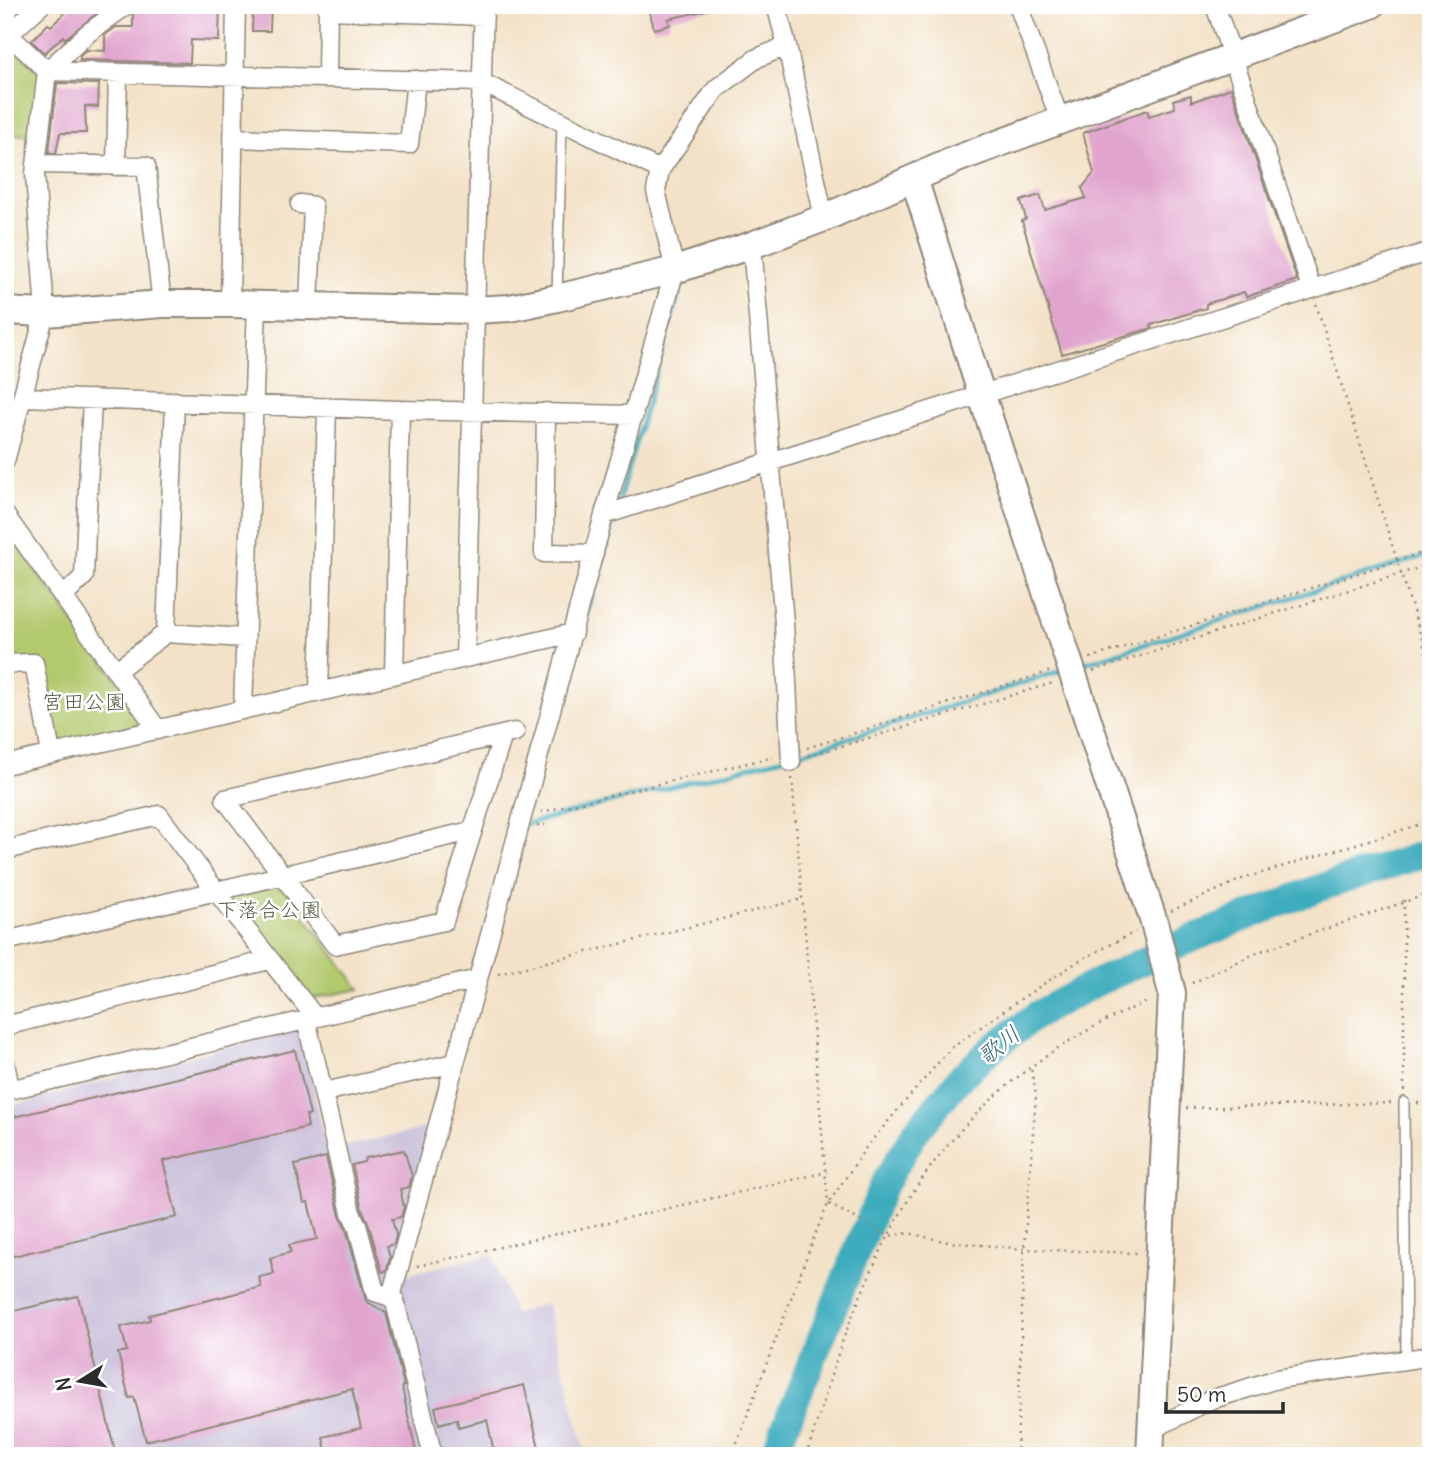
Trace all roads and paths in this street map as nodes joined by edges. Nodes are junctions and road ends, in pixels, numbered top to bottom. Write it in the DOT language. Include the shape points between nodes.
graph roads {
  1 [pos="41,5"];
  2 [pos="127,5"];
  3 [pos="236,5"];
  4 [pos="776,5"];
  5 [pos="1018,5"];
  6 [pos="1215,5"];
  7 [pos="1371,5"];
  8 [pos="328,8"];
  9 [pos="484,11"];
  10 [pos="7,37"];
  11 [pos="787,46"];
  12 [pos="1234,55"];
  13 [pos="47,71"];
  14 [pos="118,73"];
  15 [pos="235,75"];
  16 [pos="327,78"];
  17 [pos="416,80"];
  18 [pos="481,82"];
  19 [pos="1060,120"];
  20 [pos="562,122"];
  21 [pos="234,138"];
  22 [pos="36,164"];
  23 [pos="116,166"];
  24 [pos="660,170"];
  25 [pos="914,178"];
  26 [pos="312,205"];
  27 [pos="824,218"];
  28 [pos="752,244"];
  29 [pos="1431,251"];
  30 [pos="675,270"];
  31 [pos="1311,287"];
  32 [pos="557,298"];
  33 [pos="162,304"];
  34 [pos="230,304"];
  35 [pos="257,305"];
  36 [pos="309,306"];
  37 [pos="474,310"];
  38 [pos="5,311"];
  39 [pos="45,313"];
  40 [pos="982,393"];
  41 [pos="23,397"];
  42 [pos="92,399"];
  43 [pos="175,401"];
  44 [pos="252,404"];
  45 [pos="327,407"];
  46 [pos="400,410"];
  47 [pos="473,411"];
  48 [pos="546,412"];
  49 [pos="634,415"];
  50 [pos="5,461"];
  51 [pos="770,461"];
  52 [pos="5,515"];
  53 [pos="604,515"];
  54 [pos="1431,550"];
  55 [pos="594,554"];
  56 [pos="1397,561"];
  57 [pos="1431,564"];
  58 [pos="64,596"];
  59 [pos="166,633"];
  60 [pos="573,633"];
  61 [pos="244,638"];
  62 [pos="465,658"];
  63 [pos="5,664"];
  64 [pos="1431,668"];
  65 [pos="117,670"];
  66 [pos="1072,671"];
  67 [pos="394,675"];
  68 [pos="319,692"];
  69 [pos="243,710"];
  70 [pos="158,730"];
  71 [pos="51,753"];
  72 [pos="791,757"];
  73 [pos="5,765"];
  74 [pos="523,817"];
  75 [pos="1431,821"];
  76 [pos="471,831"];
  77 [pos="5,850"];
  78 [pos="280,875"];
  79 [pos="216,891"];
  80 [pos="1431,893"];
  81 [pos="803,899"];
  82 [pos="1404,900"];
  83 [pos="1155,928"];
  84 [pos="5,941"];
  85 [pos="269,960"];
  86 [pos="478,979"];
  87 [pos="1171,988"];
  88 [pos="310,1018"];
  89 [pos="5,1026"];
  90 [pos="5,1063"];
  91 [pos="455,1063"];
  92 [pos="1030,1067"];
  93 [pos="8,1090"];
  94 [pos="324,1092"];
  95 [pos="1404,1102"];
  96 [pos="1167,1108"];
  97 [pos="827,1171"];
  98 [pos="828,1204"];
  99 [pos="889,1236"];
  100 [pos="1024,1249"];
  101 [pos="1160,1253"];
  102 [pos="400,1269"];
  103 [pos="394,1298"];
  104 [pos="1431,1356"];
  105 [pos="1406,1359"];
  106 [pos="1151,1443"];
  107 [pos="433,1456"];
  108 [pos="732,1456"];
  109 [pos="806,1456"];
  110 [pos="1017,1456"];
  1 -- 10 [label="street"];
  2 -- 13 [label="street"];
  3 -- 15 [label="street"];
  4 -- 11 [label="street"];
  5 -- 19 [label="street"];
  6 -- 12 [label="street"];
  7 -- 12 [label="street"];
  8 -- 9 [label="street"];
  8 -- 16 [label="street"];
  9 -- 18 [label="street"];
  10 -- 13 [label="street"];
  11 -- 24 [label="street" via="757,58 716,89"];
  11 -- 27 [label="street"];
  12 -- 19 [label="street"];
  12 -- 31 [label="street"];
  13 -- 14 [label="street"];
  13 -- 22 [label="street"];
  14 -- 15 [label="street"];
  14 -- 23 [label="street"];
  15 -- 16 [label="street"];
  15 -- 21 [label="street"];
  16 -- 17 [label="street"];
  17 -- 18 [label="street"];
  17 -- 21 [label="street" via="410,144"];
  18 -- 20 [label="street"];
  18 -- 37 [label="street"];
  19 -- 25 [label="street"];
  20 -- 24 [label="street"];
  20 -- 32 [label="lane"];
  21 -- 34 [label="street"];
  22 -- 23 [label="street"];
  22 -- 39 [label="street"];
  23 -- 33 [label="street" via="146,166"];
  24 -- 30 [label="street" via="656,191"];
  25 -- 27 [label="street"];
  25 -- 40 [label="street"];
  26 -- 36 [label="street"];
  27 -- 28 [label="street"];
  28 -- 30 [label="street"];
  28 -- 51 [label="street"];
  29 -- 31 [label="street"];
  30 -- 32 [label="street"];
  30 -- 49 [label="street"];
  31 -- 40 [label="street"];
  31 -- 56 [label="path"];
  32 -- 37 [label="street"];
  33 -- 34 [label="street"];
  33 -- 39 [label="street"];
  34 -- 35 [label="street"];
  35 -- 36 [label="street"];
  35 -- 44 [label="street"];
  36 -- 37 [label="street"];
  37 -- 47 [label="street"];
  38 -- 39 [label="street"];
  39 -- 41 [label="street"];
  40 -- 51 [label="street"];
  40 -- 66 [label="street"];
  41 -- 42 [label="street"];
  41 -- 50 [label="street"];
  42 -- 43 [label="street"];
  42 -- 58 [label="street" via="84,576"];
  43 -- 44 [label="street"];
  43 -- 59 [label="street"];
  44 -- 45 [label="street"];
  44 -- 61 [label="street"];
  45 -- 46 [label="street"];
  45 -- 68 [label="street"];
  46 -- 47 [label="street"];
  46 -- 67 [label="street"];
  47 -- 48 [label="street"];
  47 -- 62 [label="street"];
  48 -- 49 [label="street"];
  48 -- 55 [label="street" via="544,553"];
  49 -- 53 [label="street"];
  51 -- 53 [label="street"];
  51 -- 72 [label="street"];
  52 -- 58 [label="street"];
  53 -- 55 [label="street"];
  54 -- 56 [label="path"];
  55 -- 60 [label="street"];
  56 -- 64 [label="path"];
  56 -- 66 [label="path"];
  57 -- 66 [label="path"];
  58 -- 65 [label="street"];
  59 -- 61 [label="street"];
  59 -- 65 [label="street"];
  60 -- 62 [label="street"];
  60 -- 74 [label="street"];
  61 -- 69 [label="street"];
  62 -- 67 [label="street"];
  63 -- 71 [label="street" via="34,663"];
  65 -- 70 [label="street"];
  66 -- 72 [label="path"];
  66 -- 72 [label="path"];
  66 -- 83 [label="street"];
  67 -- 68 [label="street"];
  68 -- 69 [label="street"];
  69 -- 70 [label="street"];
  70 -- 71 [label="street"];
  71 -- 73 [label="street"];
  72 -- 74 [label="path"];
  72 -- 81 [label="path"];
  74 -- 86 [label="street"];
  75 -- 83 [label="path" via="1242,879 1167,913"];
  76 -- 78 [label="street"];
  76 -- 78 [label="street" via="444,921 335,945"];
  76 -- 78 [label="street" via="509,734 225,799"];
  77 -- 79 [label="street" via="159,815"];
  78 -- 79 [label="street"];
  79 -- 84 [label="street"];
  79 -- 85 [label="street"];
  80 -- 82 [label="path"];
  81 -- 86 [label="path"];
  81 -- 97 [label="path"];
  82 -- 87 [label="path"];
  82 -- 95 [label="path"];
  83 -- 87 [label="street"];
  83 -- 98 [label="path" via="1079,961 950,1049 867,1146"];
  85 -- 88 [label="street"];
  85 -- 89 [label="street"];
  86 -- 88 [label="street"];
  86 -- 91 [label="street"];
  87 -- 92 [label="path" via="1063,1044"];
  87 -- 96 [label="street"];
  88 -- 93 [label="street"];
  88 -- 94 [label="street"];
  90 -- 93 [label="street"];
  91 -- 94 [label="street"];
  91 -- 102 [label="street"];
  92 -- 99 [label="path" via="974,1116 929,1168"];
  92 -- 100 [label="path" via="1036,1095"];
  94 -- 103 [label="street" via="351,1213 375,1293"];
  95 -- 96 [label="path"];
  95 -- 105 [label="lane"];
  96 -- 101 [label="street"];
  97 -- 98 [label="path"];
  97 -- 102 [label="path"];
  98 -- 99 [label="path"];
  98 -- 108 [label="path"];
  99 -- 100 [label="path" via="908,1233"];
  99 -- 109 [label="path" via="849,1325"];
  100 -- 101 [label="path"];
  100 -- 110 [label="path"];
  101 -- 106 [label="street"];
  102 -- 103 [label="street"];
  103 -- 107 [label="street"];
  104 -- 105 [label="street"];
  105 -- 106 [label="street" via="1277,1379 1210,1400"];
}
